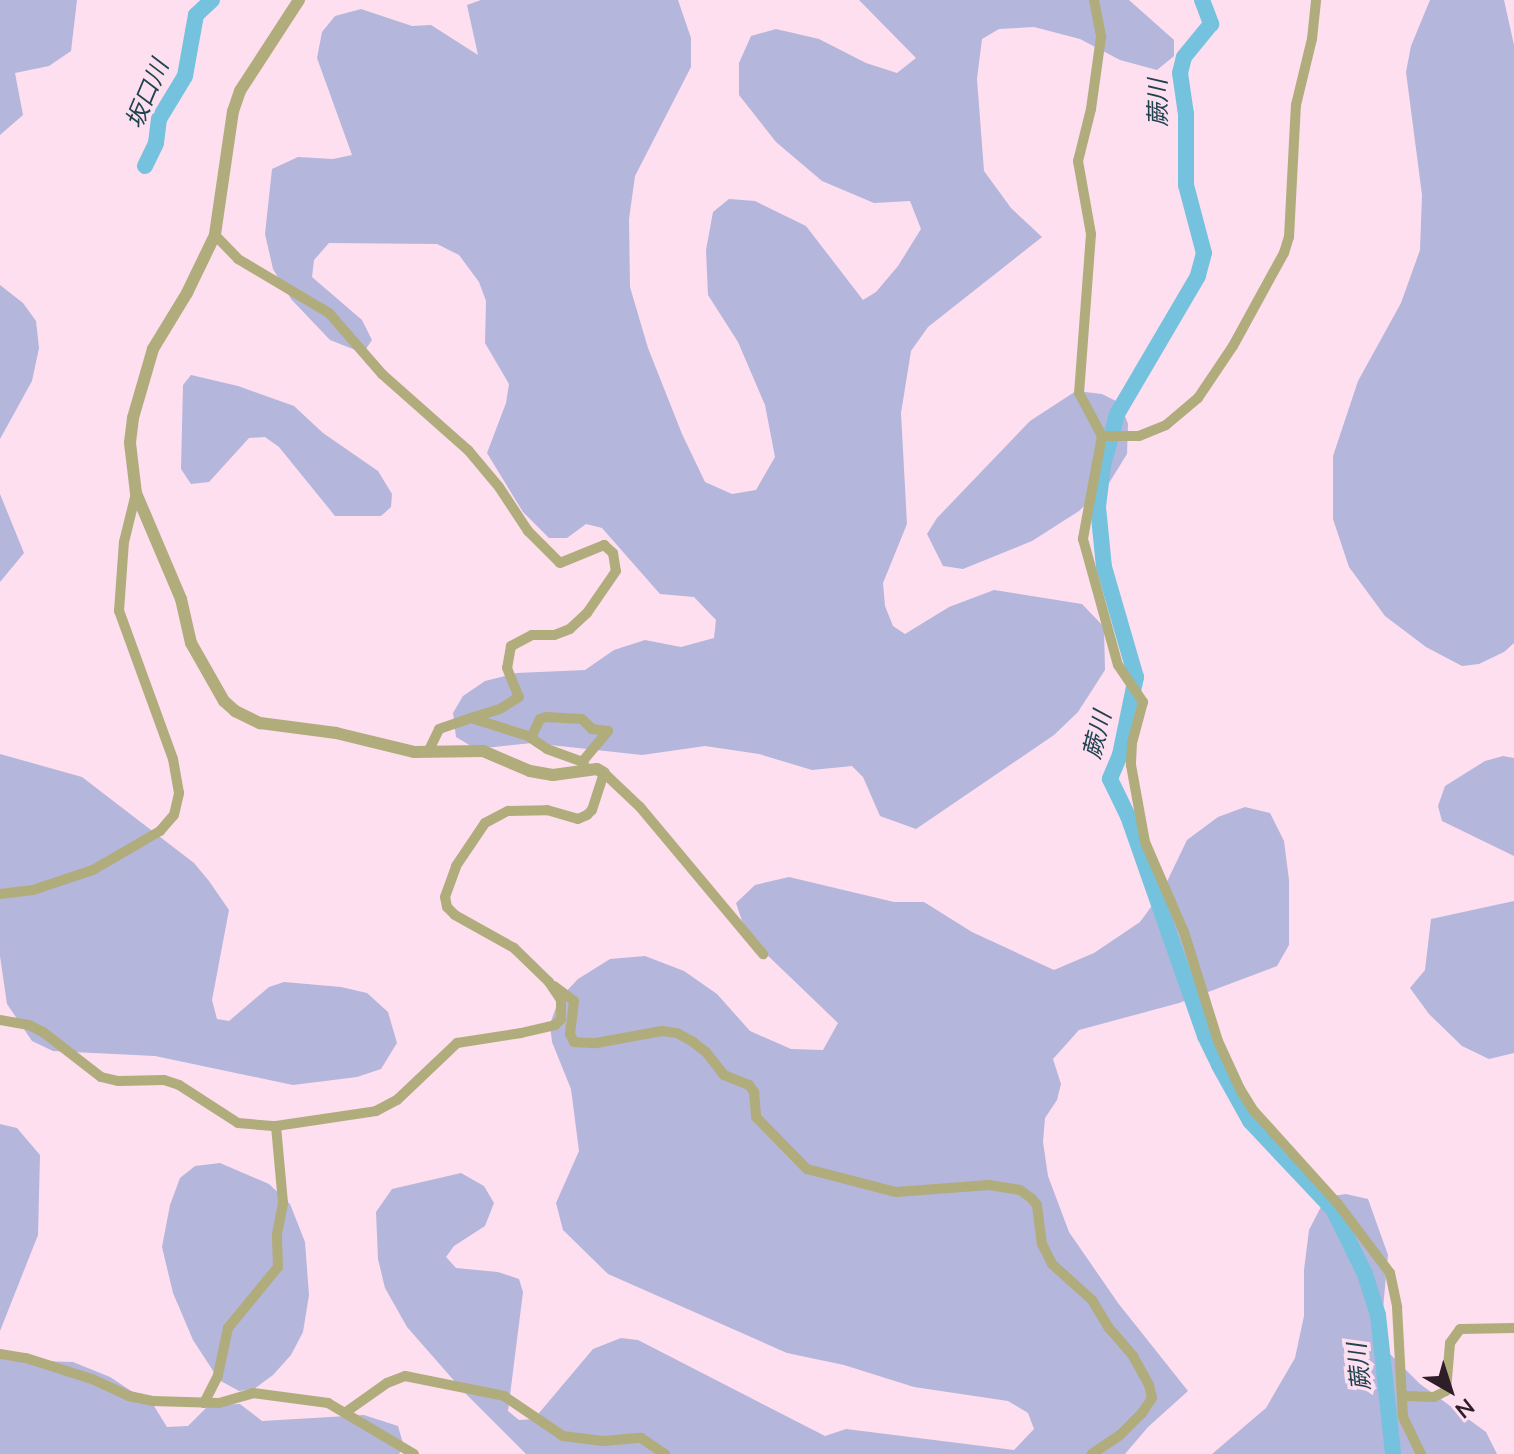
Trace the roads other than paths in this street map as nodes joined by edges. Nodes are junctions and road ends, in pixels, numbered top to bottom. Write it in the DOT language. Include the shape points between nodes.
graph roads {
  1 [pos="299,0"];
  2 [pos="1094,0"];
  3 [pos="1316,0"];
  4 [pos="215,235"];
  5 [pos="1102,436"];
  6 [pos="136,493"];
  7 [pos="471,718"];
  8 [pos="531,738"];
  9 [pos="428,752"];
  10 [pos="585,766"];
  11 [pos="604,773"];
  12 [pos="0,894"];
  13 [pos="763,954"];
  14 [pos="549,982"];
  15 [pos="0,1020"];
  16 [pos="276,1126"];
  17 [pos="1514,1328"];
  18 [pos="0,1354"];
  19 [pos="1405,1396"];
  20 [pos="204,1403"];
  21 [pos="346,1412"];
  22 [pos="414,1454"];
  23 [pos="665,1454"];
  24 [pos="1092,1454"];
  25 [pos="1421,1454"];
  1 -- 4 [label="street" via="240,91"];
  2 -- 5 [label="street" via="1101,37 1078,161 1091,234 1079,393"];
  3 -- 5 [label="street" via="1296,105 1284,253 1198,398 1166,425 1122,439"];
  4 -- 6 [label="street" via="144,375 130,443"];
  4 -- 7 [label="street" via="238,259 329,313 382,374 468,450 528,531 560,563 604,545 613,553 616,571 570,629 532,635 511,646 507,668 519,697"];
  5 -- 19 [label="street" via="1083,539 1118,665 1143,702 1131,765 1145,842 1184,932 1218,1041 1240,1089 1390,1273"];
  6 -- 9 [label="street" via="181,599 196,654 235,711 260,723"];
  6 -- 12 [label="street" via="124,542 119,611 173,759 179,793 174,815 160,831 93,870 33,890"];
  7 -- 8 [label="street"];
  7 -- 9 [label="street" via="439,729"];
  8 -- 10 [label="street"];
  8 -- 10 [label="street" via="546,717 582,719 592,729 608,731"];
  9 -- 10 [label="street" via="483,751 553,775"];
  10 -- 11 [label="street"];
  11 -- 13 [label="street" via="640,807"];
  11 -- 14 [label="street" via="592,810 578,819 547,810 508,811 485,823 447,889 447,907 455,915 514,948"];
  14 -- 16 [label="street" via="563,1008 555,1025 457,1043 397,1100 376,1111"];
  14 -- 24 [label="street" via="574,1001 574,1042 662,1031 693,1042 724,1075 749,1085 756,1117 807,1169 896,1192 989,1185 1020,1190 1031,1198 1052,1264 1092,1300 1149,1385 1152,1398 1142,1413"];
  15 -- 16 [label="street" via="43,1032 101,1077 164,1080 199,1095 238,1123"];
  16 -- 20 [label="street" via="283,1203 278,1267 228,1328 218,1375"];
  17 -- 19 [label="street" via="1460,1329 1450,1343 1446,1391 1434,1397"];
  18 -- 20 [label="street" via="92,1379 129,1396"];
  19 -- 25 [label="street" via="1403,1417"];
  20 -- 21 [label="street" via="253,1393 328,1403"];
  21 -- 22 [label="street"];
  21 -- 23 [label="street" via="405,1376 504,1396 563,1436 641,1438"];
}
